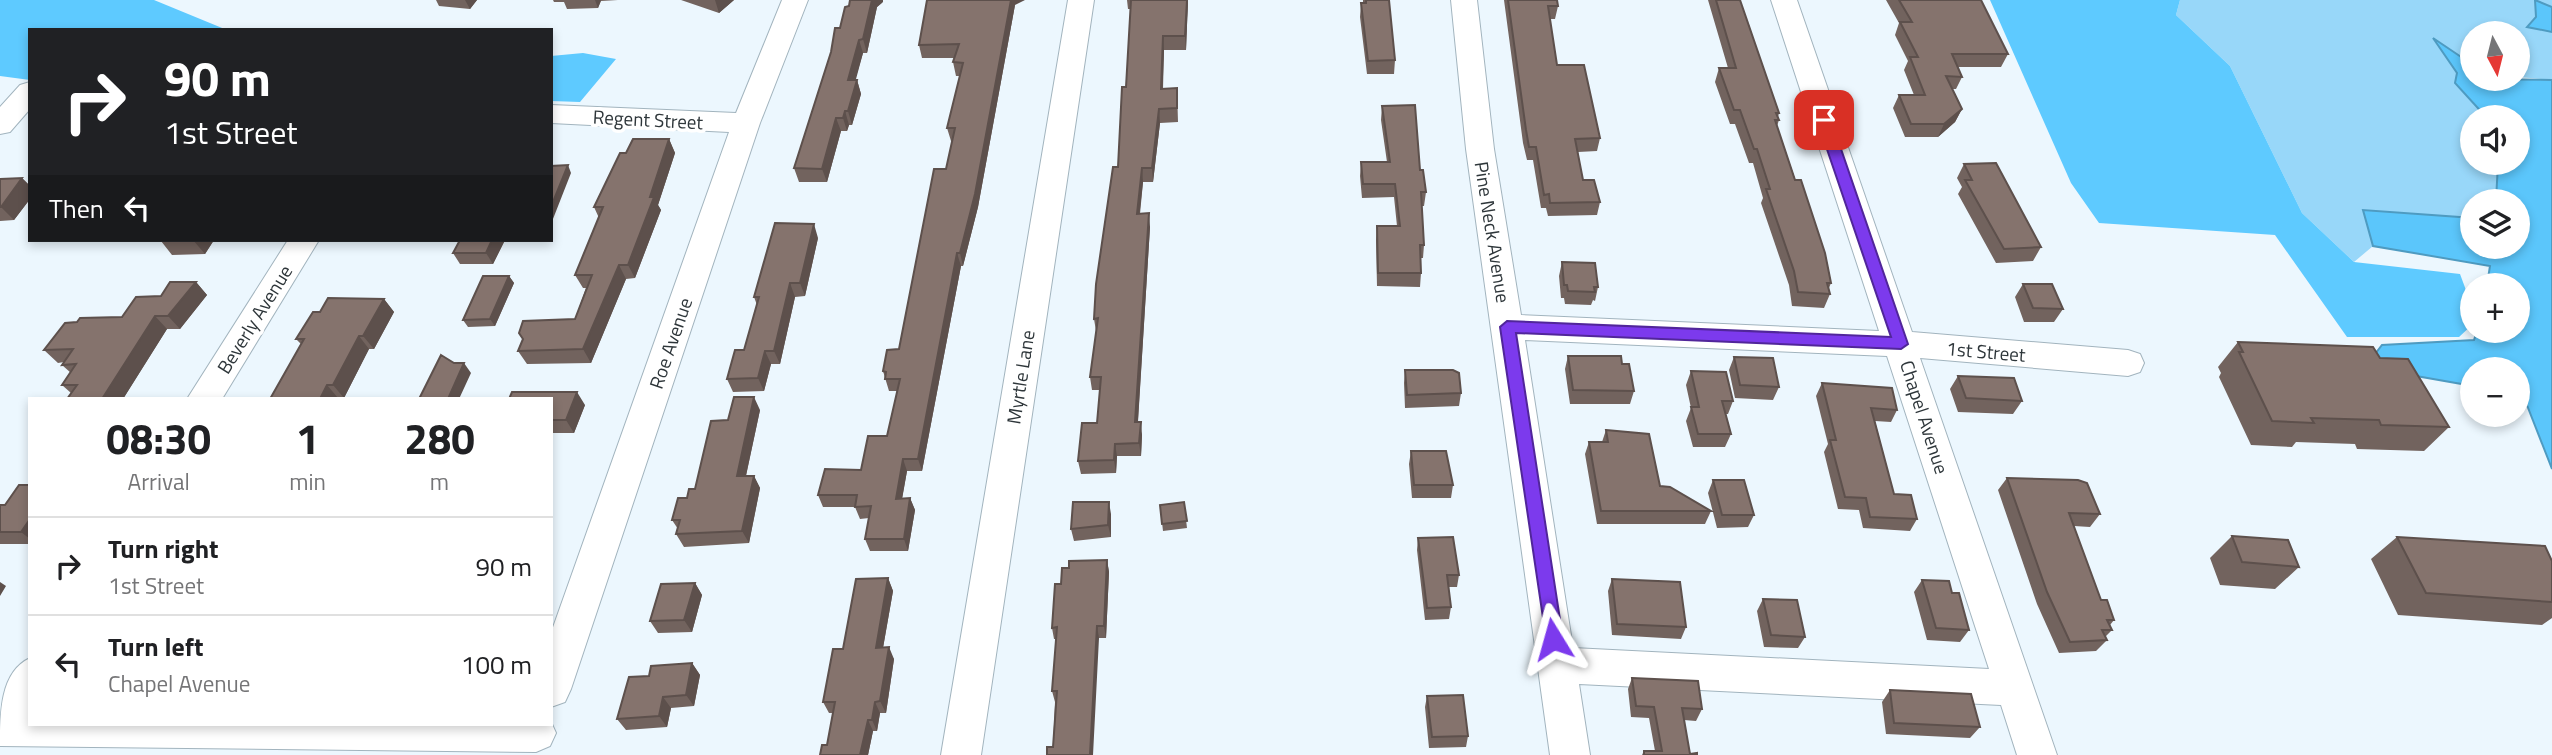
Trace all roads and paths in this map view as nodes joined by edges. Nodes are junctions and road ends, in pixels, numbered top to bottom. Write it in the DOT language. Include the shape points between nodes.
graph roads {
  1 [pos="796,0"];
  2 [pos="1081,0"];
  3 [pos="1464,0"];
  4 [pos="1784,0"];
  5 [pos="28,93"];
  6 [pos="553,114"];
  7 [pos="746,123"];
  8 [pos="0,125"];
  9 [pos="303,242"];
  10 [pos="1507,327"];
  11 [pos="1901,344"];
  12 [pos="2128,363"];
  13 [pos="205,397"];
  14 [pos="1557,665"];
  15 [pos="28,679"];
  16 [pos="553,683"];
  17 [pos="2014,688"];
  18 [pos="0,726"];
  19 [pos="534,737"];
  20 [pos="961,755"];
  21 [pos="1570,755"];
  22 [pos="2037,755"];
  1 -- 7 [label="street, Roe Avenue"];
  2 -- 20 [label="street, Myrtle Lane"];
  3 -- 10 [label="street, Pine Neck Avenue" via="1480,149"];
  4 -- 11 [label="street, Chapel Avenue"];
  5 -- 8 [label="street"];
  6 -- 7 [label="street, Regent Street"];
  7 -- 16 [label="street, Roe Avenue"];
  9 -- 13 [label="street, Beverly Avenue"];
  10 -- 11 [label="street, 1st Street"];
  10 -- 14 [label="street, Pine Neck Avenue"];
  11 -- 12 [label="street, 1st Street"];
  11 -- 17 [label="street, Chapel Avenue"];
  14 -- 17 [label="street"];
  14 -- 21 [label="street, Pine Neck Avenue"];
  15 -- 18 [label="street"];
  17 -- 22 [label="street, Chapel Avenue"];
  18 -- 19 [label="street"];
}
